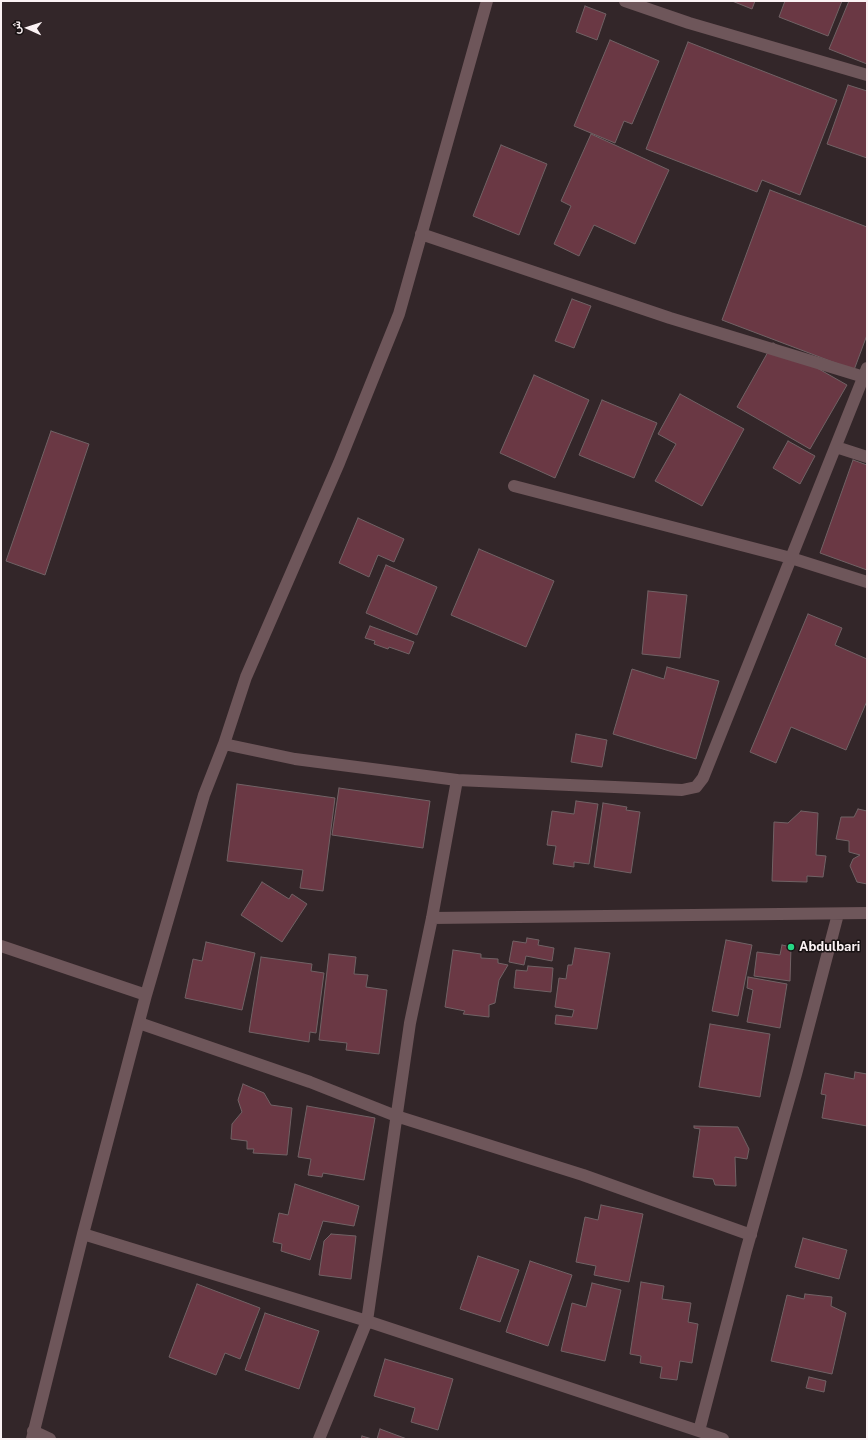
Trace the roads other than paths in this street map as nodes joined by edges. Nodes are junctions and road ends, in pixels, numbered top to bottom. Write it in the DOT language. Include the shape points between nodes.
graph roads {
  1 [pos="487,1"];
  2 [pos="625,1"];
  3 [pos="867,75"];
  4 [pos="421,234"];
  5 [pos="865,372"];
  6 [pos="836,447"];
  7 [pos="867,457"];
  8 [pos="514,486"];
  9 [pos="791,558"];
  10 [pos="867,582"];
  11 [pos="224,744"];
  12 [pos="457,780"];
  13 [pos="867,913"];
  14 [pos="838,914"];
  15 [pos="432,918"];
  16 [pos="1,946"];
  17 [pos="146,995"];
  18 [pos="139,1023"];
  19 [pos="396,1116"];
  20 [pos="83,1234"];
  21 [pos="751,1236"];
  22 [pos="367,1321"];
  23 [pos="699,1431"];
  24 [pos="32,1435"];
  25 [pos="50,1439"];
  26 [pos="319,1439"];
  27 [pos="723,1439"];
  1 -- 4 [label="street"];
  2 -- 3 [label="street" via="689,24"];
  4 -- 5 [label="street" via="670,318"];
  4 -- 11 [label="street" via="399,314 339,463 246,677"];
  5 -- 6 [label="street"];
  6 -- 7 [label="street"];
  6 -- 9 [label="street"];
  8 -- 9 [label="street"];
  9 -- 10 [label="street"];
  9 -- 12 [label="street" via="703,778 696,787 665,790"];
  11 -- 12 [label="street" via="295,759"];
  11 -- 17 [label="street" via="204,795"];
  12 -- 15 [label="street"];
  13 -- 14 [label="street"];
  14 -- 15 [label="street"];
  14 -- 21 [label="street"];
  15 -- 19 [label="street" via="410,1022"];
  16 -- 17 [label="street"];
  17 -- 18 [label="street"];
  18 -- 19 [label="street" via="310,1082"];
  18 -- 20 [label="street"];
  19 -- 21 [label="street" via="583,1175"];
  19 -- 22 [label="street"];
  20 -- 22 [label="street"];
  20 -- 24 [label="street"];
  21 -- 23 [label="street"];
  22 -- 23 [label="street"];
  22 -- 26 [label="street"];
  23 -- 27 [label="street"];
  24 -- 25 [label="street"];
}
